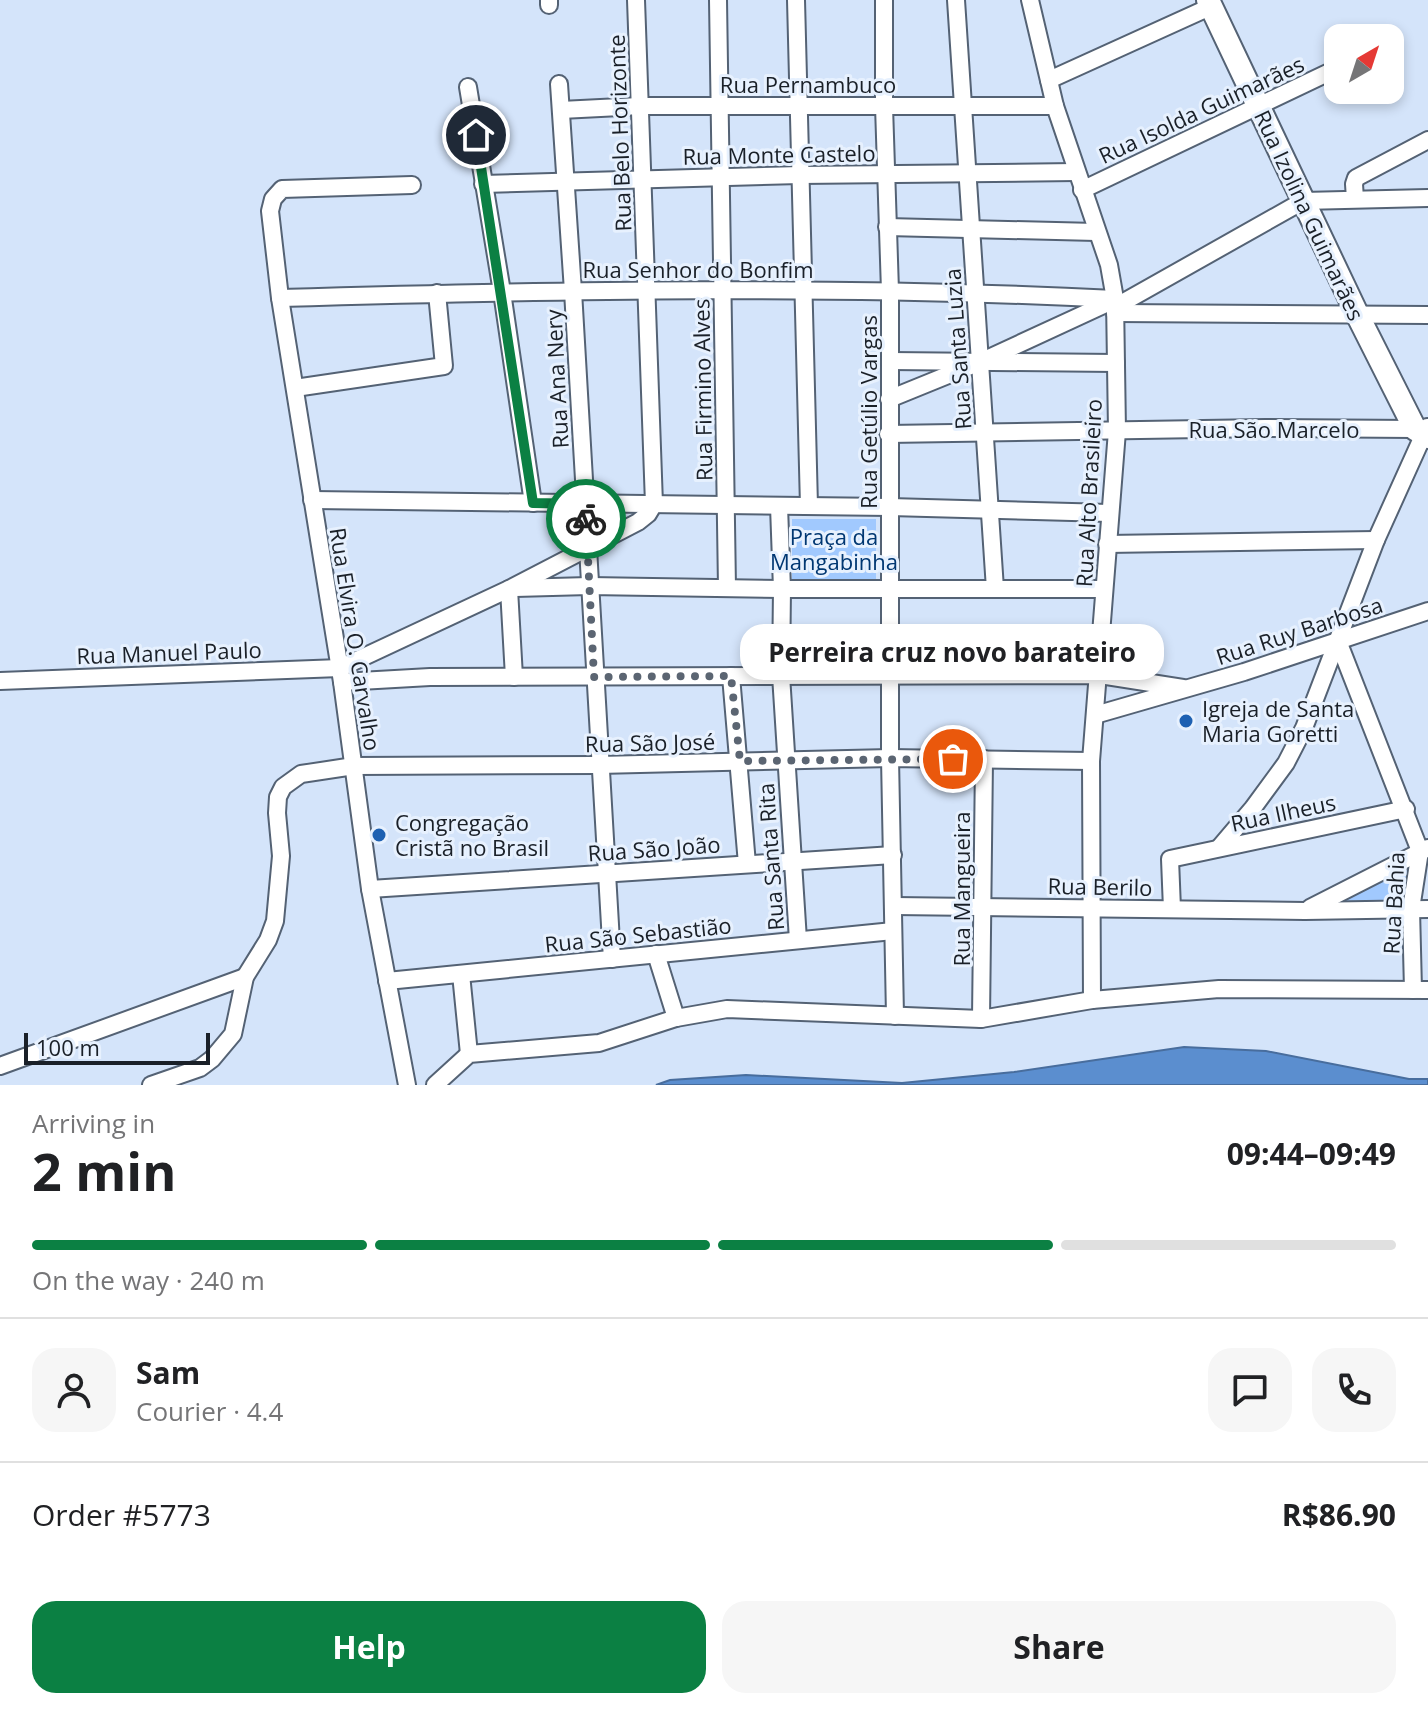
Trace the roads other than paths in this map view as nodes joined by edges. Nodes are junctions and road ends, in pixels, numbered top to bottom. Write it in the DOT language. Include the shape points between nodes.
graph roads {
  1 [pos="636,0"];
  2 [pos="718,0"];
  3 [pos="796,0"];
  4 [pos="884,0"];
  5 [pos="956,0"];
  6 [pos="1030,0"];
  7 [pos="1209,3"];
  8 [pos="1324,75"];
  9 [pos="1049,80"];
  10 [pos="559,84"];
  11 [pos="468,87"];
  12 [pos="798,105"];
  13 [pos="640,106"];
  14 [pos="720,106"];
  15 [pos="884,106"];
  16 [pos="962,106"];
  17 [pos="1055,106"];
  18 [pos="1259,106"];
  19 [pos="561,110"];
  20 [pos="1428,140"];
  21 [pos="1076,172"];
  22 [pos="887,174"];
  23 [pos="967,174"];
  24 [pos="800,175"];
  25 [pos="721,178"];
  26 [pos="642,179"];
  27 [pos="566,180"];
  28 [pos="483,184"];
  29 [pos="412,185"];
  30 [pos="1082,190"];
  31 [pos="1428,198"];
  32 [pos="1355,199"];
  33 [pos="1303,201"];
  34 [pos="887,227"];
  35 [pos="971,231"];
  36 [pos="1096,232"];
  37 [pos="573,291"];
  38 [pos="723,291"];
  39 [pos="890,291"];
  40 [pos="502,292"];
  41 [pos="647,292"];
  42 [pos="804,292"];
  43 [pos="975,292"];
  44 [pos="437,293"];
  45 [pos="280,298"];
  46 [pos="1115,306"];
  47 [pos="1428,315"];
  48 [pos="1358,316"];
  49 [pos="890,361"];
  50 [pos="980,362"];
  51 [pos="1116,363"];
  52 [pos="295,388"];
  53 [pos="889,399"];
  54 [pos="1117,431"];
  55 [pos="985,432"];
  56 [pos="1424,432"];
  57 [pos="888,434"];
  58 [pos="312,500"];
  59 [pos="533,503"];
  60 [pos="585,504"];
  61 [pos="654,504"];
  62 [pos="725,505"];
  63 [pos="779,506"];
  64 [pos="809,506"];
  65 [pos="890,507"];
  66 [pos="990,509"];
  67 [pos="1109,513"];
  68 [pos="1376,540"];
  69 [pos="1107,544"];
  70 [pos="587,549"];
  71 [pos="589,586"];
  72 [pos="727,588"];
  73 [pos="509,589"];
  74 [pos="782,589"];
  75 [pos="889,589"];
  76 [pos="995,589"];
  77 [pos="1104,589"];
  78 [pos="1428,611"];
  79 [pos="1338,641"];
  80 [pos="341,675"];
  81 [pos="781,675"];
  82 [pos="890,675"];
  83 [pos="1100,675"];
  84 [pos="731,676"];
  85 [pos="514,677"];
  86 [pos="594,677"];
  87 [pos="0,681"];
  88 [pos="1183,688"];
  89 [pos="1095,715"];
  90 [pos="890,758"];
  91 [pos="984,759"];
  92 [pos="740,761"];
  93 [pos="786,761"];
  94 [pos="1091,761"];
  95 [pos="599,765"];
  96 [pos="354,766"];
  97 [pos="1406,809"];
  98 [pos="1219,848"];
  99 [pos="1424,849"];
  100 [pos="893,855"];
  101 [pos="792,861"];
  102 [pos="747,864"];
  103 [pos="607,873"];
  104 [pos="370,889"];
  105 [pos="894,906"];
  106 [pos="983,907"];
  107 [pos="1093,908"];
  108 [pos="1172,909"];
  109 [pos="1411,909"];
  110 [pos="1428,909"];
  111 [pos="1305,911"];
  112 [pos="893,931"];
  113 [pos="798,940"];
  114 [pos="656,954"];
  115 [pos="612,959"];
  116 [pos="461,974"];
  117 [pos="245,977"];
  118 [pos="387,981"];
  119 [pos="1420,990"];
  120 [pos="1092,1000"];
  121 [pos="895,1016"];
  122 [pos="676,1018"];
  123 [pos="981,1019"];
  124 [pos="469,1054"];
  125 [pos="0,1066"];
  126 [pos="151,1085"];
  127 [pos="407,1085"];
  128 [pos="435,1085"];
  1 -- 13 [label="street, Rua Belo Horizonte"];
  2 -- 14 [label="street, Rua Firmino Alves"];
  3 -- 12 [label="street"];
  4 -- 15 [label="street, Rua Getúlio Vargas"];
  5 -- 16 [label="street, Rua Santa Luzia"];
  6 -- 9 [label="street, Rua Alto Brasileiro"];
  7 -- 9 [label="street"];
  7 -- 18 [label="main road, Rua Izolina Guimarães"];
  8 -- 18 [label="street, Rua Isolda Guimarães"];
  9 -- 17 [label="street, Rua Alto Brasileiro"];
  10 -- 19 [label="street, Rua Ana Nery"];
  11 -- 28 [label="street"];
  12 -- 14 [label="street, Rua Pernambuco"];
  12 -- 15 [label="street, Rua Pernambuco"];
  12 -- 24 [label="street"];
  13 -- 14 [label="street, Rua Pernambuco"];
  13 -- 19 [label="street, Rua Pernambuco"];
  13 -- 26 [label="street, Rua Belo Horizonte"];
  14 -- 25 [label="street, Rua Firmino Alves"];
  15 -- 16 [label="street, Rua Pernambuco"];
  15 -- 22 [label="street, Rua Getúlio Vargas"];
  16 -- 17 [label="street, Rua Pernambuco"];
  16 -- 23 [label="street, Rua Santa Luzia"];
  17 -- 21 [label="street, Rua Alto Brasileiro"];
  18 -- 30 [label="street, Rua Isolda Guimarães"];
  18 -- 33 [label="main road, Rua Izolina Guimarães"];
  19 -- 27 [label="street, Rua Ana Nery"];
  20 -- 32 [label="street" via="1356,178"];
  21 -- 23 [label="street, Rua Monte Castelo"];
  21 -- 30 [label="street, Rua Alto Brasileiro"];
  22 -- 23 [label="street, Rua Monte Castelo"];
  22 -- 24 [label="street, Rua Monte Castelo"];
  22 -- 34 [label="street, Rua Getúlio Vargas"];
  23 -- 35 [label="street, Rua Santa Luzia"];
  24 -- 25 [label="street, Rua Monte Castelo"];
  24 -- 42 [label="street"];
  25 -- 26 [label="street, Rua Monte Castelo"];
  25 -- 38 [label="street, Rua Firmino Alves"];
  26 -- 27 [label="street, Rua Monte Castelo"];
  26 -- 41 [label="street, Rua Belo Horizonte"];
  27 -- 28 [label="street, Rua Monte Castelo"];
  27 -- 37 [label="street, Rua Ana Nery"];
  28 -- 40 [label="street"];
  29 -- 45 [label="street, Rua Elvira O. Carvalho" via="282,189 270,211"];
  30 -- 36 [label="street, Rua Alto Brasileiro"];
  31 -- 32 [label="street"];
  32 -- 33 [label="street"];
  33 -- 46 [label="street"];
  33 -- 48 [label="main road, Rua Izolina Guimarães"];
  34 -- 35 [label="street"];
  34 -- 39 [label="street, Rua Getúlio Vargas"];
  35 -- 36 [label="street"];
  35 -- 43 [label="street, Rua Santa Luzia"];
  36 -- 46 [label="street, Rua Alto Brasileiro" via="1109,265"];
  37 -- 40 [label="street, Rua Senhor do Bonfim"];
  37 -- 41 [label="street, Rua Senhor do Bonfim"];
  37 -- 60 [label="street, Rua Ana Nery"];
  38 -- 41 [label="street, Rua Senhor do Bonfim"];
  38 -- 42 [label="street, Rua Senhor do Bonfim"];
  38 -- 62 [label="street, Rua Firmino Alves"];
  39 -- 42 [label="street, Rua Senhor do Bonfim"];
  39 -- 43 [label="street, Rua Senhor do Bonfim"];
  39 -- 49 [label="street, Rua Getúlio Vargas"];
  40 -- 44 [label="street, Rua Senhor do Bonfim"];
  40 -- 59 [label="street"];
  41 -- 61 [label="street, Rua Belo Horizonte"];
  42 -- 64 [label="street"];
  43 -- 46 [label="street, Rua Senhor do Bonfim"];
  43 -- 50 [label="street, Rua Santa Luzia"];
  44 -- 45 [label="street, Rua Senhor do Bonfim"];
  44 -- 52 [label="street" via="444,366"];
  45 -- 52 [label="street, Rua Elvira O. Carvalho"];
  46 -- 48 [label="street, Rua Senhor do Bonfim"];
  46 -- 50 [label="street"];
  46 -- 51 [label="street, Rua Alto Brasileiro"];
  47 -- 48 [label="street, Rua Senhor do Bonfim"];
  48 -- 56 [label="main road, Rua Izolina Guimarães"];
  49 -- 50 [label="street"];
  49 -- 53 [label="street, Rua Getúlio Vargas"];
  50 -- 51 [label="street"];
  50 -- 53 [label="street"];
  50 -- 55 [label="street, Rua Santa Luzia"];
  51 -- 54 [label="street, Rua Alto Brasileiro"];
  52 -- 58 [label="street, Rua Elvira O. Carvalho"];
  53 -- 57 [label="street, Rua Getúlio Vargas"];
  54 -- 55 [label="street, Rua São Marcelo"];
  54 -- 56 [label="street, Rua São Marcelo"];
  54 -- 67 [label="street, Rua Alto Brasileiro"];
  55 -- 57 [label="street, Rua São Marcelo"];
  55 -- 66 [label="street, Rua Santa Luzia"];
  56 -- 68 [label="street"];
  57 -- 65 [label="street, Rua Getúlio Vargas"];
  58 -- 59 [label="street"];
  58 -- 80 [label="street, Rua Elvira O. Carvalho"];
  59 -- 60 [label="street"];
  60 -- 61 [label="street"];
  60 -- 70 [label="street, Rua Ana Nery"];
  61 -- 62 [label="street"];
  61 -- 70 [label="street" via="638,522"];
  62 -- 63 [label="street"];
  62 -- 72 [label="street, Rua Firmino Alves"];
  63 -- 64 [label="street"];
  63 -- 74 [label="street, Rua Santa Rita"];
  64 -- 65 [label="street"];
  65 -- 66 [label="street"];
  65 -- 75 [label="street, Rua Getúlio Vargas"];
  66 -- 67 [label="street"];
  66 -- 76 [label="street, Rua Santa Luzia"];
  67 -- 69 [label="street, Rua Alto Brasileiro"];
  68 -- 69 [label="street"];
  68 -- 79 [label="street"];
  69 -- 77 [label="street, Rua Alto Brasileiro"];
  70 -- 71 [label="street, Rua Ana Nery"];
  70 -- 73 [label="street"];
  71 -- 72 [label="street"];
  71 -- 73 [label="street"];
  71 -- 86 [label="street, Rua Ana Nery"];
  72 -- 74 [label="street"];
  73 -- 80 [label="street"];
  73 -- 85 [label="street"];
  74 -- 75 [label="street"];
  74 -- 81 [label="street, Rua Santa Rita"];
  75 -- 76 [label="street"];
  75 -- 82 [label="street, Rua Getúlio Vargas"];
  76 -- 77 [label="street"];
  77 -- 83 [label="street, Rua Alto Brasileiro"];
  78 -- 79 [label="street, Rua Ruy Barbosa"];
  79 -- 88 [label="street, Rua Ruy Barbosa"];
  79 -- 97 [label="street, Rua Bahia"];
  79 -- 98 [label="street" via="1286,763"];
  80 -- 85 [label="street, Rua Manuel Paulo"];
  80 -- 87 [label="street, Rua Manuel Paulo"];
  80 -- 96 [label="street, Rua Elvira O. Carvalho"];
  81 -- 82 [label="street, Rua Ruy Barbosa"];
  81 -- 84 [label="street, Rua Ruy Barbosa"];
  81 -- 93 [label="street, Rua Santa Rita"];
  82 -- 83 [label="street, Rua Ruy Barbosa"];
  82 -- 90 [label="street, Rua Getúlio Vargas"];
  83 -- 88 [label="street, Rua Ruy Barbosa"];
  83 -- 89 [label="street, Rua Alto Brasileiro"];
  84 -- 86 [label="street, Rua Manuel Paulo"];
  84 -- 92 [label="street"];
  85 -- 86 [label="street, Rua Manuel Paulo"];
  86 -- 95 [label="street, Rua Ana Nery"];
  88 -- 89 [label="street, Rua Ruy Barbosa"];
  89 -- 94 [label="street, Rua Alto Brasileiro"];
  90 -- 91 [label="street, Rua São José"];
  90 -- 93 [label="street, Rua São José"];
  90 -- 100 [label="street, Rua Getúlio Vargas"];
  91 -- 94 [label="street, Rua São José"];
  91 -- 106 [label="street, Rua Mangueira"];
  92 -- 93 [label="street, Rua São José"];
  92 -- 95 [label="street, Rua São José"];
  92 -- 102 [label="street"];
  93 -- 101 [label="street, Rua Santa Rita"];
  94 -- 107 [label="street, Rua Alto Brasileiro"];
  95 -- 96 [label="street, Rua São José"];
  95 -- 103 [label="street, Rua Ana Nery"];
  96 -- 104 [label="street, Rua Elvira O. Carvalho"];
  96 -- 117 [label="street, Rua São José" via="301,774 283,787 277,813 281,856 275,921"];
  97 -- 98 [label="street, Rua Ilheus"];
  97 -- 99 [label="street, Rua Bahia"];
  98 -- 108 [label="street, Rua Ilheus" via="1170,859"];
  99 -- 109 [label="street, Rua Bahia"];
  99 -- 111 [label="street, Rua Berilo"];
  100 -- 101 [label="street, Rua São João"];
  100 -- 105 [label="street, Rua Getúlio Vargas"];
  101 -- 102 [label="street, Rua São João"];
  101 -- 113 [label="street, Rua Santa Rita"];
  102 -- 103 [label="street, Rua São João"];
  103 -- 104 [label="street, Rua São João"];
  103 -- 115 [label="street, Rua Ana Nery"];
  104 -- 118 [label="street, Rua Elvira O. Carvalho"];
  105 -- 106 [label="street, Rua Berilo"];
  105 -- 112 [label="street, Rua Getúlio Vargas"];
  106 -- 107 [label="street, Rua Berilo"];
  106 -- 123 [label="street, Rua Mangueira"];
  107 -- 108 [label="street, Rua Berilo"];
  107 -- 120 [label="street, Rua Alto Brasileiro"];
  108 -- 111 [label="street, Rua Berilo"];
  109 -- 110 [label="street, Rua Berilo"];
  109 -- 111 [label="street, Rua Berilo"];
  109 -- 119 [label="street, Rua Bahia"];
  112 -- 113 [label="street, Rua São Sebastião"];
  112 -- 121 [label="street, Rua Getúlio Vargas"];
  113 -- 114 [label="street, Rua São Sebastião"];
  114 -- 115 [label="street, Rua São Sebastião"];
  114 -- 122 [label="street"];
  115 -- 116 [label="street, Rua São Sebastião"];
  116 -- 118 [label="street, Rua São Sebastião"];
  116 -- 124 [label="street"];
  117 -- 125 [label="street"];
  117 -- 126 [label="street" via="233,1034 223,1047 200,1068"];
  118 -- 127 [label="street, Rua Elvira O. Carvalho"];
  119 -- 120 [label="street" via="1219,989"];
  120 -- 123 [label="street"];
  121 -- 122 [label="street" via="727,1009"];
  121 -- 123 [label="street"];
  122 -- 124 [label="street" via="599,1043"];
  124 -- 128 [label="street"];
}
